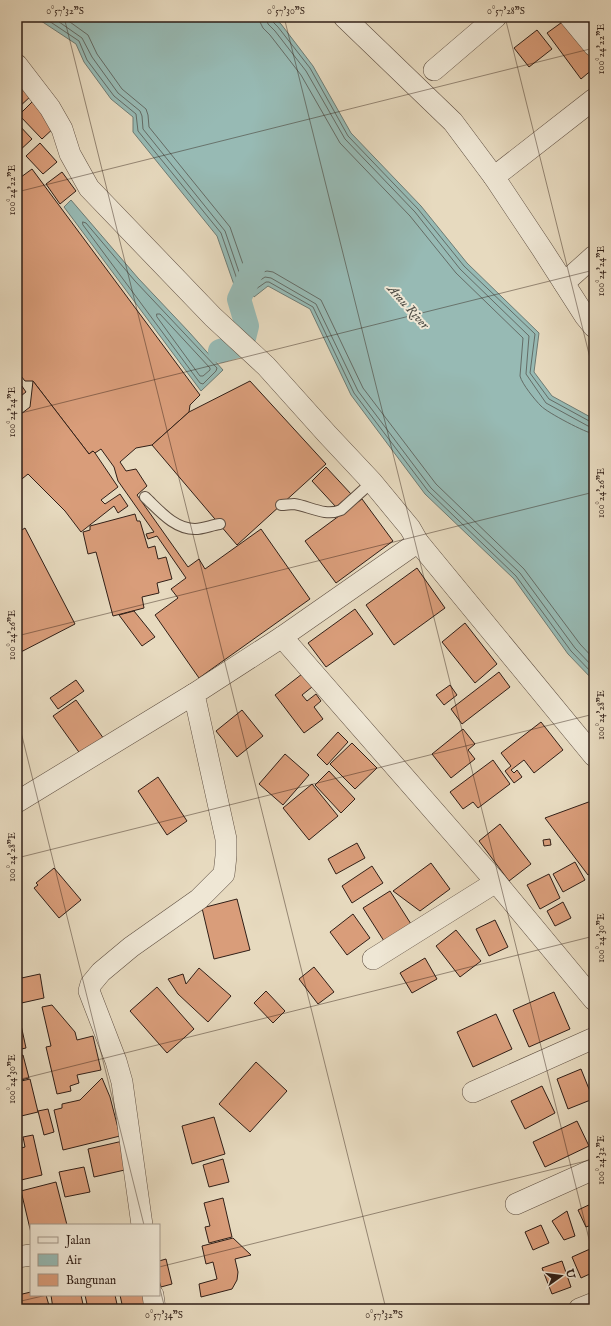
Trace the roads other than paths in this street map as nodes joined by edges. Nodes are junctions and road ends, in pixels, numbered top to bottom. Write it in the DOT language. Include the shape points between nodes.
graph roads {
  1 [pos="344,17"];
  2 [pos="496,17"];
  3 [pos="570,17"];
  4 [pos="594,46"];
  5 [pos="17,65"];
  6 [pos="434,70"];
  7 [pos="594,99"];
  8 [pos="494,177"];
  9 [pos="594,256"];
  10 [pos="564,283"];
  11 [pos="594,326"];
  12 [pos="372,482"];
  13 [pos="145,497"];
  14 [pos="281,505"];
  15 [pos="220,524"];
  16 [pos="418,542"];
  17 [pos="282,636"];
  18 [pos="194,694"];
  19 [pos="594,756"];
  20 [pos="17,802"];
  21 [pos="496,882"];
  22 [pos="373,959"];
  23 [pos="594,1000"];
  24 [pos="594,1038"];
  25 [pos="473,1092"];
  26 [pos="594,1169"];
  27 [pos="516,1204"];
  28 [pos="142,1224"];
  29 [pos="30,1255"];
  30 [pos="17,1257"];
  31 [pos="153,1296"];
  32 [pos="594,1302"];
  33 [pos="155,1309"];
  34 [pos="579,1309"];
  1 -- 8 [label="street" via="453,122"];
  2 -- 6 [label="street"];
  3 -- 4 [label="street"];
  5 -- 12 [label="street" via="50,108 62,129 70,154 89,188 214,317 266,366"];
  7 -- 8 [label="street"];
  8 -- 10 [label="street"];
  9 -- 10 [label="street"];
  10 -- 11 [label="street"];
  12 -- 14 [label="lane" via="337,512 317,511 293,504"];
  12 -- 16 [label="street" via="410,528"];
  13 -- 15 [label="lane" via="182,527 196,529"];
  16 -- 17 [label="street"];
  16 -- 19 [label="street"];
  17 -- 18 [label="street"];
  17 -- 21 [label="street"];
  18 -- 20 [label="street"];
  18 -- 28 [label="street" via="226,839 224,874 199,899 131,947 101,972 89,990 122,1082"];
  21 -- 22 [label="street"];
  21 -- 23 [label="street"];
  24 -- 25 [label="street"];
  26 -- 27 [label="street"];
  29 -- 30 [label="street"];
  31 -- 33 [label="street"];
  32 -- 34 [label="street"];
}
